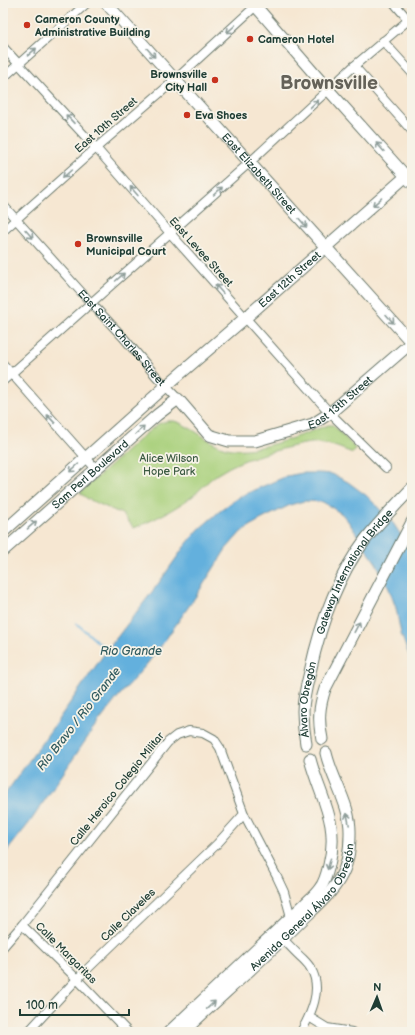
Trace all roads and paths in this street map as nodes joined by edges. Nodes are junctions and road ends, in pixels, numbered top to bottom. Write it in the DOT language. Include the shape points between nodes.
graph roads {
  1 [pos="87,3"];
  2 [pos="106,3"];
  3 [pos="394,3"];
  4 [pos="256,4"];
  5 [pos="411,20"];
  6 [pos="383,41"];
  7 [pos="3,47"];
  8 [pos="18,64"];
  9 [pos="354,66"];
  10 [pos="412,72"];
  11 [pos="3,78"];
  12 [pos="175,80"];
  13 [pos="328,90"];
  14 [pos="412,131"];
  15 [pos="96,148"];
  16 [pos="249,163"];
  17 [pos="410,177"];
  18 [pos="3,205"];
  19 [pos="16,220"];
  20 [pos="3,231"];
  21 [pos="170,233"];
  22 [pos="325,247"];
  23 [pos="91,303"];
  24 [pos="245,318"];
  25 [pos="412,343"];
  26 [pos="3,364"];
  27 [pos="11,374"];
  28 [pos="3,381"];
  29 [pos="166,386"];
  30 [pos="178,399"];
  31 [pos="330,413"];
  32 [pos="255,441"];
  33 [pos="86,457"];
  34 [pos="386,468"];
  35 [pos="96,469"];
  36 [pos="408,491"];
  37 [pos="412,522"];
  38 [pos="4,528"];
  39 [pos="16,539"];
  40 [pos="3,551"];
  41 [pos="313,655"];
  42 [pos="322,739"];
  43 [pos="306,744"];
  44 [pos="326,753"];
  45 [pos="310,759"];
  46 [pos="244,814"];
  47 [pos="291,917"];
  48 [pos="22,925"];
  49 [pos="283,939"];
  50 [pos="3,947"];
  51 [pos="234,978"];
  52 [pos="77,979"];
  53 [pos="309,1017"];
  54 [pos="28,1032"];
  55 [pos="128,1032"];
  56 [pos="169,1032"];
  57 [pos="183,1032"];
  58 [pos="301,1032"];
  59 [pos="352,1032"];
  8 -- 1 [label="street, one-way"];
  2 -- 12 [label="main road, East Elizabeth Street, one-way"];
  3 -- 5 [label="street"];
  4 -- 12 [label="street, East 10th Street, one-way"];
  4 -- 13 [label="main road"];
  5 -- 6 [label="street"];
  6 -- 9 [label="street"];
  6 -- 10 [label="street"];
  7 -- 8 [label="street, East Levee Street"];
  8 -- 11 [label="street"];
  15 -- 8 [label="street, East Levee Street, one-way"];
  9 -- 13 [label="street"];
  9 -- 14 [label="street"];
  12 -- 15 [label="street, East 10th Street"];
  12 -- 16 [label="main road, East Elizabeth Street"];
  16 -- 13 [label="street, one-way"];
  17 -- 13 [label="main road, one-way"];
  15 -- 19 [label="street, East 10th Street, one-way"];
  21 -- 15 [label="street, East Levee Street, one-way"];
  21 -- 16 [label="street, one-way"];
  16 -- 22 [label="main road, East Elizabeth Street, one-way"];
  17 -- 22 [label="main road, East 12th Street, one-way"];
  18 -- 19 [label="street, East Saint Charles Street"];
  19 -- 20 [label="street, East 10th Street"];
  19 -- 23 [label="street, East Saint Charles Street, one-way"];
  23 -- 21 [label="street, one-way"];
  24 -- 21 [label="street, East Levee Street, one-way"];
  22 -- 24 [label="main road, East 12th Street"];
  22 -- 25 [label="main road, East Elizabeth Street, one-way"];
  23 -- 27 [label="street"];
  23 -- 29 [label="street, East Saint Charles Street"];
  24 -- 29 [label="main road, East 12th Street"];
  24 -- 31 [label="street, East Levee Street"];
  25 -- 31 [label="main road, East 13th Street"];
  26 -- 27 [label="street"];
  27 -- 28 [label="street"];
  33 -- 27 [label="street, one-way"];
  29 -- 30 [label="street, East Saint Charles Street"];
  29 -- 33 [label="main road, Sam Perl Boulevard"];
  30 -- 32 [label="main road, East Saint Charles Street" via="209,435 229,441"];
  35 -- 30 [label="main road, Sam Perl Boulevard, one-way"];
  31 -- 32 [label="main road, East 13th Street" via="313,424"];
  31 -- 34 [label="street, East Levee Street"];
  33 -- 35 [label="street"];
  33 -- 38 [label="main road, Sam Perl Boulevard, one-way"];
  39 -- 35 [label="main road, Sam Perl Boulevard, one-way"];
  36 -- 41 [label="main road, Gateway International Bridge" via="378,524 346,572 323,623"];
  42 -- 37 [label="main road, Álvaro Obregón, one-way" via="320,704 325,689"];
  38 -- 39 [label="main road"];
  39 -- 40 [label="main road, Sam Perl Boulevard"];
  41 -- 43 [label="main road, Álvaro Obregón" via="303,710"];
  49 -- 44 [label="main road, Avenida General Álvaro Obregón, one-way" via="332,890 348,855 349,818"];
  45 -- 47 [label="main road, Avenida General Álvaro Obregón, one-way" via="328,813 333,846 321,887"];
  46 -- 47 [label="street, Calle Heroico Colegio Militar" via="284,892"];
  46 -- 48 [label="street, Calle Heroico Colegio Militar" via="220,748 214,739 203,733 189,731 177,735 168,742"];
  46 -- 52 [label="street, Calle Claveles"];
  47 -- 51 [label="main road, Avenida General Álvaro Obregón"];
  48 -- 50 [label="street, Calle Heroico Colegio Militar"];
  48 -- 52 [label="street, Calle Margaritas"];
  49 -- 51 [label="main road, Avenida General Álvaro Obregón"];
  49 -- 53 [label="street" via="314,974 315,993"];
  51 -- 56 [label="main road, Avenida General Álvaro Obregón"];
  57 -- 51 [label="main road, Avenida General Álvaro Obregón, one-way"];
  52 -- 54 [label="street, Calle Claveles"];
  52 -- 55 [label="street, Calle Margaritas"];
  53 -- 58 [label="street"];
  53 -- 59 [label="street" via="327,1028"];
}
